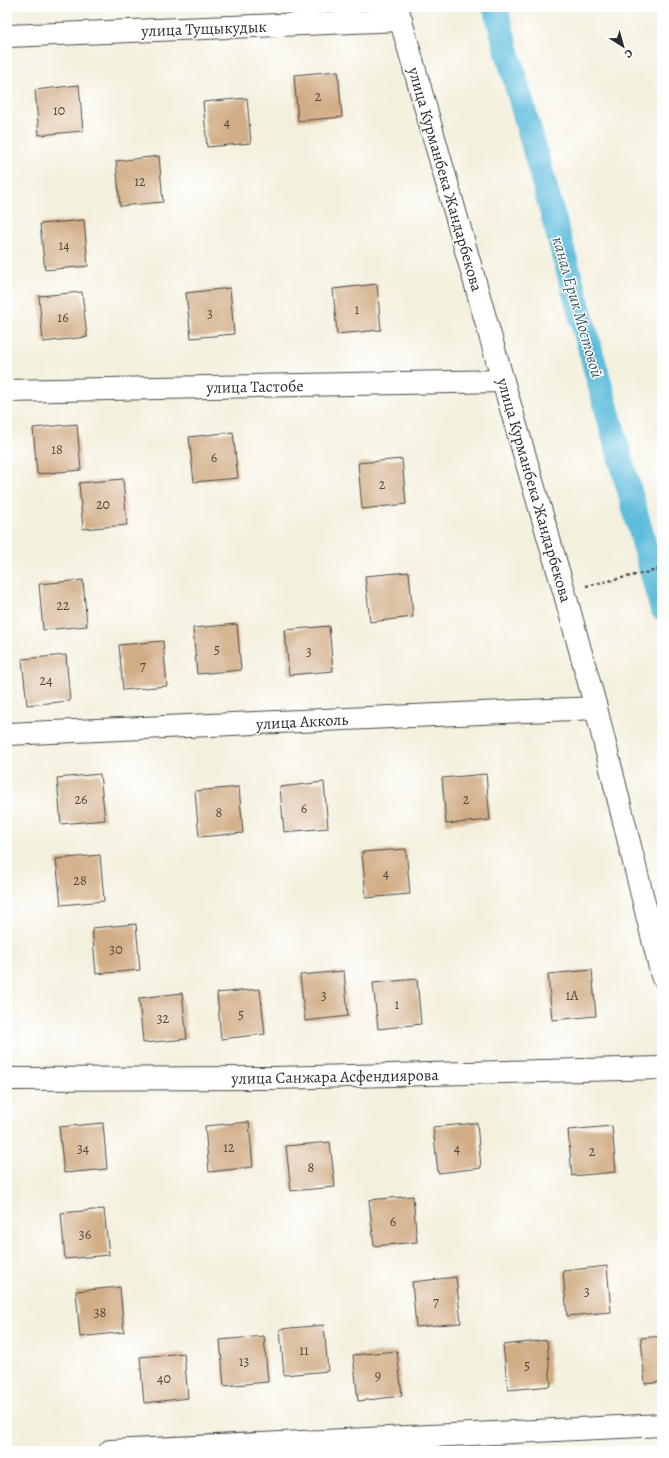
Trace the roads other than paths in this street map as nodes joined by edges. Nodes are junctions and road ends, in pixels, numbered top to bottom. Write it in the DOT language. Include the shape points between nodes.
graph roads {
  1 [pos="399,14"];
  2 [pos="7,36"];
  3 [pos="503,381"];
  4 [pos="7,391"];
  5 [pos="596,708"];
  6 [pos="7,734"];
  7 [pos="662,976"];
  8 [pos="662,1068"];
  9 [pos="7,1079"];
  10 [pos="662,1425"];
  11 [pos="110,1451"];
  1 -- 2 [label="street, улица Тущыкудык"];
  1 -- 3 [label="street, улица Курманбека Жандарбекова"];
  3 -- 4 [label="street, улица Тастобе"];
  3 -- 5 [label="street, улица Курманбека Жандарбекова"];
  5 -- 6 [label="street, улица Акколь"];
  5 -- 7 [label="street, улица Курманбека Жандарбекова"];
  8 -- 9 [label="street, улица Санжара Асфендиярова" via="274,1078"];
  10 -- 11 [label="street"];
}
